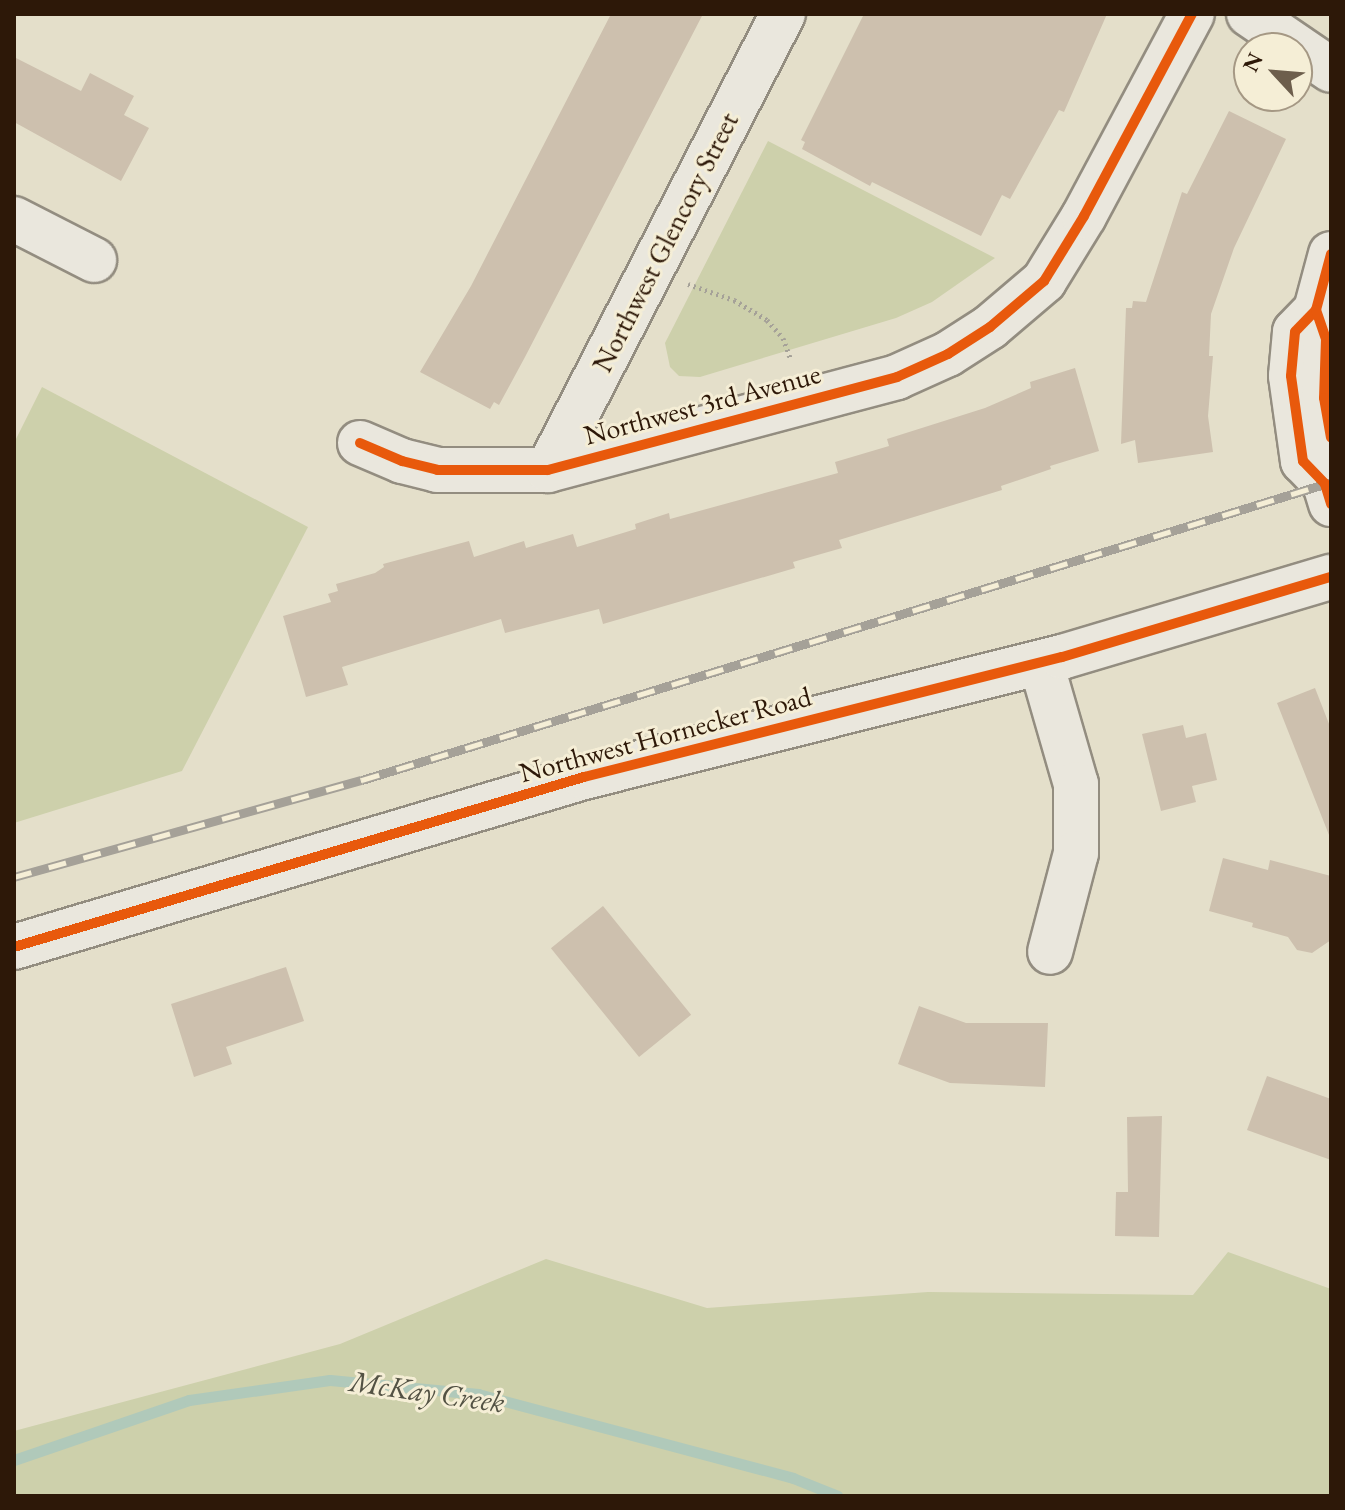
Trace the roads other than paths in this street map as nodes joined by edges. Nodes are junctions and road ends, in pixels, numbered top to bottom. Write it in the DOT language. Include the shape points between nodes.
graph roads {
  1 [pos="783,14"];
  2 [pos="1192,14"];
  3 [pos="1249,14"];
  4 [pos="1331,70"];
  5 [pos="14,219"];
  6 [pos="1331,254"];
  7 [pos="94,260"];
  8 [pos="1316,310"];
  9 [pos="1331,437"];
  10 [pos="360,443"];
  11 [pos="548,470"];
  12 [pos="1329,485"];
  13 [pos="1331,577"];
  14 [pos="1041,663"];
  15 [pos="14,947"];
  16 [pos="1050,952"];
  1 -- 11 [label="street, Northwest Glencory Street"];
  2 -- 11 [label="street, Northwest 3rd Avenue" via="1044,281 990,327 897,377"];
  3 -- 4 [label="street"];
  5 -- 7 [label="street"];
  6 -- 8 [label="street"];
  8 -- 9 [label="street" via="1326,339 1324,383"];
  8 -- 12 [label="street" via="1295,332 1291,376 1303,461"];
  10 -- 11 [label="street, Northwest 3rd Avenue" via="437,470"];
  13 -- 14 [label="street, Northwest Hornecker Road"];
  14 -- 15 [label="street, Northwest Hornecker Road" via="584,777"];
  14 -- 16 [label="street" via="1076,784 1076,853"];
}
